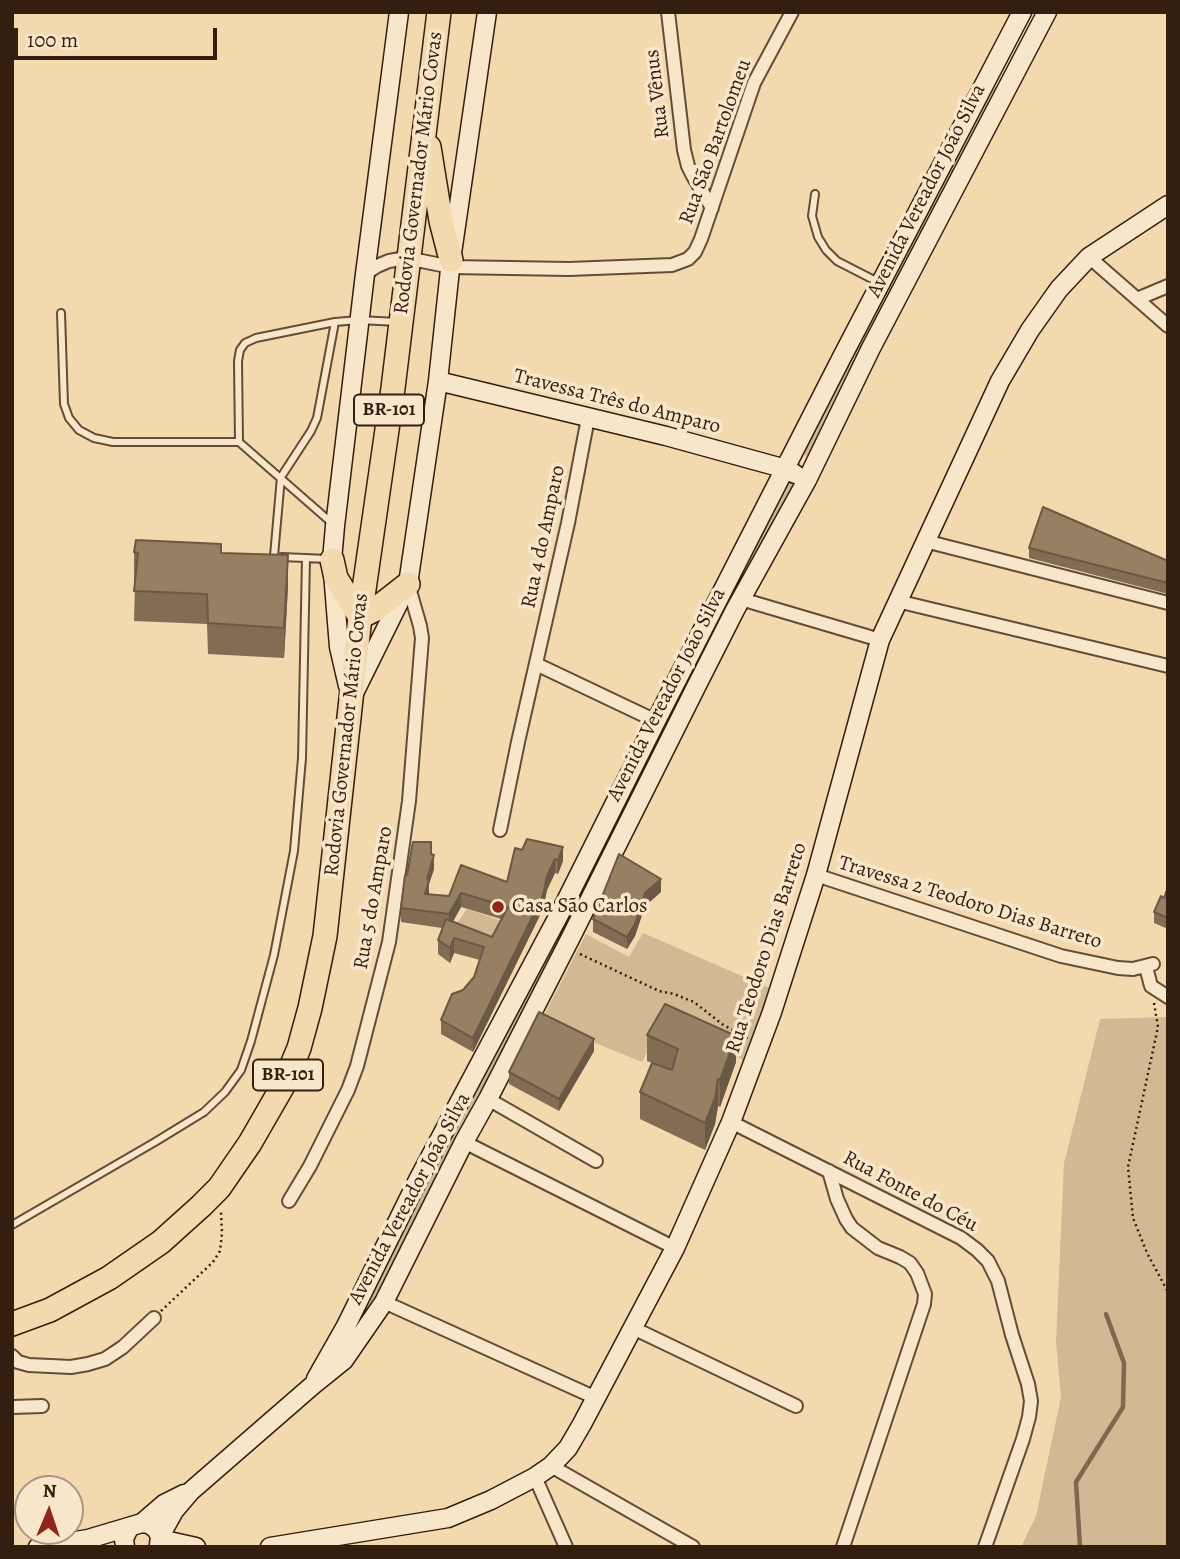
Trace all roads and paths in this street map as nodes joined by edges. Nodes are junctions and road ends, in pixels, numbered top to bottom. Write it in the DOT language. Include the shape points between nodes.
graph roads {
  1 [pos="400,12"];
  2 [pos="439,12"];
  3 [pos="487,12"];
  4 [pos="668,12"];
  5 [pos="792,12"];
  6 [pos="1022,12"];
  7 [pos="1047,12"];
  8 [pos="989,75"];
  9 [pos="1008,85"];
  10 [pos="424,121"];
  11 [pos="815,194"];
  12 [pos="1168,205"];
  13 [pos="712,208"];
  14 [pos="1089,257"];
  15 [pos="407,258"];
  16 [pos="451,263"];
  17 [pos="365,274"];
  18 [pos="880,283"];
  19 [pos="1168,286"];
  20 [pos="1137,299"];
  21 [pos="61,313"];
  22 [pos="359,320"];
  23 [pos="335,322"];
  24 [pos="400,323"];
  25 [pos="1168,326"];
  26 [pos="438,381"];
  27 [pos="588,418"];
  28 [pos="239,442"];
  29 [pos="786,469"];
  30 [pos="281,477"];
  31 [pos="807,480"];
  32 [pos="335,526"];
  33 [pos="925,541"];
  34 [pos="261,556"];
  35 [pos="274,556"];
  36 [pos="306,558"];
  37 [pos="332,560"];
  38 [pos="408,584"];
  39 [pos="718,601"];
  40 [pos="897,601"];
  41 [pos="1168,603"];
  42 [pos="738,605"];
  43 [pos="360,617"];
  44 [pos="880,640"];
  45 [pos="536,664"];
  46 [pos="1168,666"];
  47 [pos="351,699"];
  48 [pos="656,721"];
  49 [pos="631,771"];
  50 [pos="649,779"];
  51 [pos="500,830"];
  52 [pos="817,875"];
  53 [pos="566,948"];
  54 [pos="1151,986"];
  55 [pos="1168,997"];
  56 [pos="760,1046"];
  57 [pos="488,1099"];
  58 [pos="731,1122"];
  59 [pos="464,1142"];
  60 [pos="596,1161"];
  61 [pos="830,1171"];
  62 [pos="219,1188"];
  63 [pos="289,1200"];
  64 [pos="12,1225"];
  65 [pos="675,1248"];
  66 [pos="1168,1292"];
  67 [pos="384,1302"];
  68 [pos="154,1318"];
  69 [pos="12,1324"];
  70 [pos="633,1328"];
  71 [pos="12,1358"];
  72 [pos="313,1385"];
  73 [pos="596,1398"];
  74 [pos="42,1406"];
  75 [pos="796,1406"];
  76 [pos="12,1407"];
  77 [pos="551,1466"];
  78 [pos="536,1476"];
  79 [pos="191,1491"];
  80 [pos="136,1525"];
  81 [pos="159,1540"];
  82 [pos="341,1541"];
  83 [pos="38,1547"];
  84 [pos="125,1547"];
  85 [pos="197,1547"];
  86 [pos="270,1547"];
  87 [pos="566,1547"];
  88 [pos="693,1547"];
  89 [pos="843,1547"];
  90 [pos="985,1547"];
  1 -- 17 [label="street"];
  2 -- 10 [label="highway, Rodovia Governador Mário Covas / BR-101"];
  3 -- 16 [label="street"];
  4 -- 13 [label="street, Rua Vênus" via="684,150"];
  5 -- 13 [label="street, Rua São Bartolomeu" via="754,83"];
  6 -- 8 [label="street, Avenida Vereador João Silva"];
  7 -- 9 [label="street, Avenida Vereador João Silva"];
  8 -- 9 [label="street"];
  8 -- 18 [label="street, Avenida Vereador João Silva"];
  9 -- 31 [label="street, Avenida Vereador João Silva"];
  10 -- 15 [label="highway, Rodovia Governador Mário Covas / BR-101"];
  10 -- 16 [label="highway"];
  11 -- 18 [label="lane" via="812,216 826,250 837,261"];
  12 -- 14 [label="street, Rua Teodoro Dias Barreto"];
  13 -- 16 [label="street, Rua São Bartolomeu" via="695,252 672,265 569,269"];
  14 -- 20 [label="street"];
  14 -- 33 [label="street, Rua Teodoro Dias Barreto" via="1059,289 1000,381"];
  15 -- 16 [label="street, Rua São Bartolomeu"];
  15 -- 17 [label="street" via="377,265"];
  15 -- 24 [label="highway, Rodovia Governador Mário Covas / BR-101"];
  16 -- 26 [label="street"];
  17 -- 22 [label="street"];
  18 -- 29 [label="street, Avenida Vereador João Silva"];
  19 -- 20 [label="street"];
  20 -- 25 [label="street"];
  21 -- 28 [label="lane" via="64,404 79,430 113,442"];
  22 -- 23 [label="lane"];
  22 -- 24 [label="lane"];
  22 -- 32 [label="street"];
  23 -- 28 [label="lane" via="245,343 238,360"];
  23 -- 30 [label="lane" via="317,418"];
  24 -- 43 [label="highway, Rodovia Governador Mário Covas / BR-101"];
  26 -- 27 [label="street, Travessa Três do Amparo"];
  26 -- 38 [label="street"];
  27 -- 29 [label="street, Travessa Três do Amparo"];
  27 -- 45 [label="street, Rua 4 do Amparo"];
  28 -- 30 [label="lane"];
  29 -- 31 [label="street, Travessa Três do Amparo"];
  29 -- 39 [label="street, Avenida Vereador João Silva"];
  30 -- 32 [label="lane"];
  30 -- 35 [label="lane"];
  31 -- 42 [label="street, Avenida Vereador João Silva"];
  32 -- 37 [label="street"];
  33 -- 40 [label="street, Rua Teodoro Dias Barreto"];
  33 -- 41 [label="street"];
  34 -- 35 [label="lane"];
  35 -- 36 [label="lane"];
  36 -- 37 [label="lane"];
  36 -- 64 [label="lane" via="302,758 294,851 274,955 241,1070 204,1112"];
  37 -- 43 [label="highway" via="336,578"];
  37 -- 47 [label="street" via="340,647"];
  38 -- 43 [label="highway"];
  38 -- 47 [label="street"];
  38 -- 63 [label="street, Rua 5 do Amparo" via="422,638 409,801 389,942 348,1090"];
  39 -- 42 [label="street"];
  39 -- 48 [label="street, Avenida Vereador João Silva"];
  40 -- 44 [label="street, Rua Teodoro Dias Barreto"];
  40 -- 46 [label="street"];
  42 -- 44 [label="street"];
  42 -- 50 [label="street, Avenida Vereador João Silva"];
  43 -- 47 [label="highway, Rodovia Governador Mário Covas / BR-101"];
  44 -- 52 [label="street, Rua Teodoro Dias Barreto"];
  45 -- 48 [label="street"];
  45 -- 51 [label="street, Rua 4 do Amparo"];
  47 -- 62 [label="highway, Rodovia Governador Mário Covas / BR-101" via="325,936 304,1031 271,1107"];
  48 -- 49 [label="street, Avenida Vereador João Silva"];
  49 -- 50 [label="street"];
  49 -- 72 [label="street, Avenida Vereador João Silva"];
  50 -- 53 [label="street, Avenida Vereador João Silva"];
  52 -- 54 [label="street, Travessa 2 Teodoro Dias Barreto" via="1061,956 1118,968 1149,966"];
  52 -- 56 [label="street, Rua Teodoro Dias Barreto"];
  53 -- 56 [label="path" via="694,1002"];
  53 -- 57 [label="street, Avenida Vereador João Silva"];
  54 -- 55 [label="street"];
  54 -- 66 [label="path" via="1158,1027 1128,1167 1133,1218"];
  56 -- 58 [label="street, Rua Teodoro Dias Barreto"];
  57 -- 59 [label="street, Avenida Vereador João Silva"];
  57 -- 60 [label="street"];
  58 -- 61 [label="street, Rua Fonte do Céu"];
  58 -- 65 [label="street, Rua Teodoro Dias Barreto"];
  59 -- 65 [label="street"];
  59 -- 67 [label="street, Avenida Vereador João Silva"];
  61 -- 89 [label="street" via="836,1199 852,1228 910,1264 925,1294"];
  61 -- 90 [label="street, Rua Fonte do Céu" via="961,1238 988,1261 998,1281 1031,1401 1023,1439"];
  62 -- 68 [label="path" via="220,1251"];
  62 -- 69 [label="highway, Rodovia Governador Mário Covas / BR-101" via="144,1256 50,1310"];
  65 -- 70 [label="street, Rua Teodoro Dias Barreto"];
  67 -- 72 [label="street, Avenida Vereador João Silva" via="344,1360"];
  67 -- 73 [label="street"];
  68 -- 71 [label="street" via="123,1347 88,1364 29,1365"];
  70 -- 73 [label="street, Rua Teodoro Dias Barreto"];
  70 -- 75 [label="street"];
  72 -- 79 [label="street, Avenida Vereador João Silva"];
  73 -- 77 [label="street, Rua Teodoro Dias Barreto" via="568,1448"];
  74 -- 76 [label="street"];
  77 -- 78 [label="street, Rua Teodoro Dias Barreto"];
  77 -- 88 [label="street"];
  78 -- 82 [label="street, Rua Teodoro Dias Barreto" via="448,1518"];
  78 -- 87 [label="street"];
  79 -- 80 [label="street, Avenida Vereador João Silva"];
  79 -- 81 [label="street, Avenida Vereador João Silva"];
  80 -- 81 [label="street" via="153,1526"];
  80 -- 83 [label="street, Avenida Vereador João Silva"];
  80 -- 84 [label="street" via="127,1532"];
  81 -- 85 [label="street"];
  82 -- 86 [label="street, Rua Teodoro Dias Barreto"];
}
